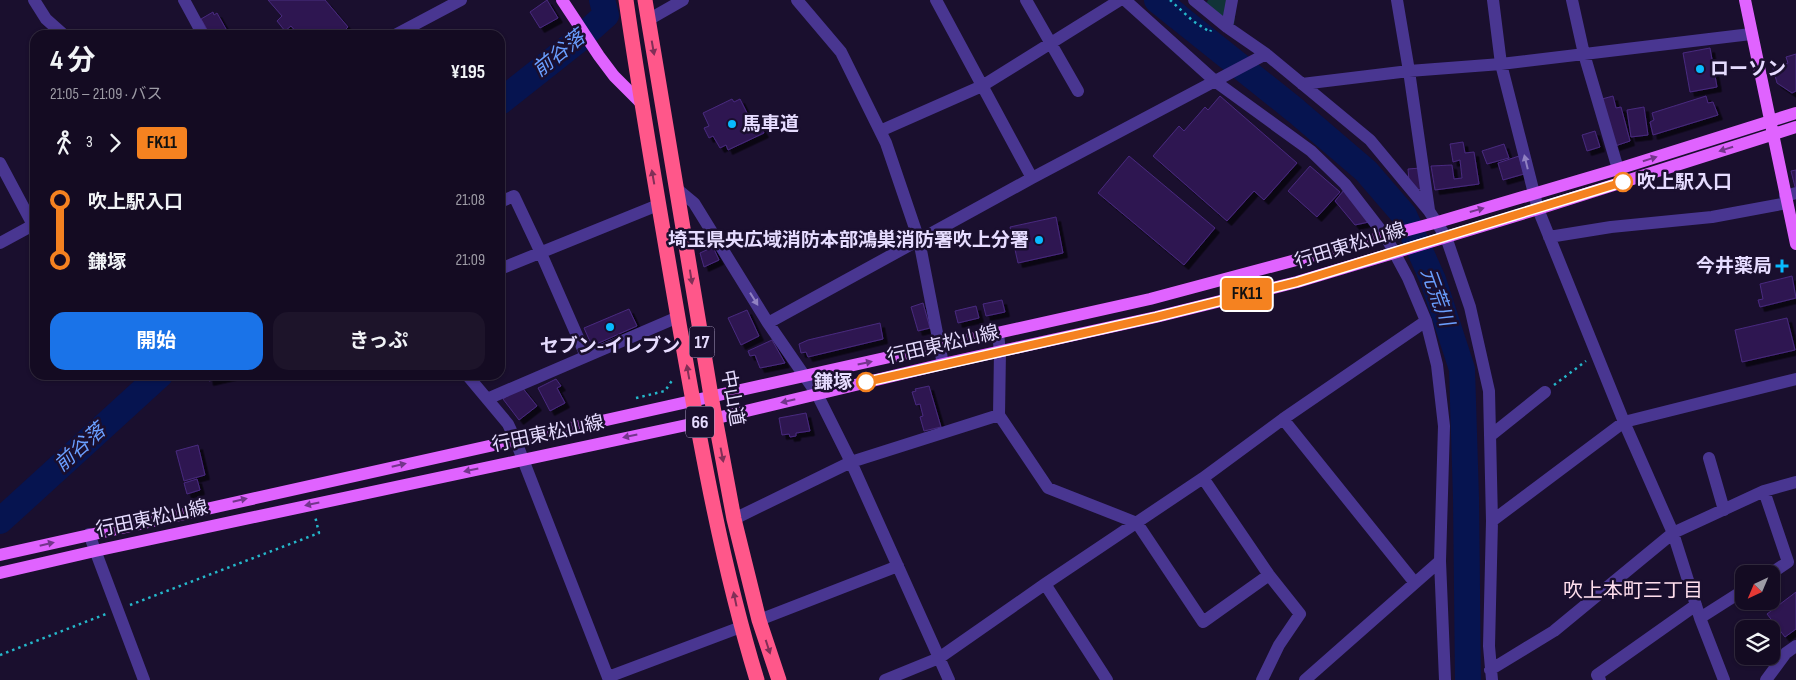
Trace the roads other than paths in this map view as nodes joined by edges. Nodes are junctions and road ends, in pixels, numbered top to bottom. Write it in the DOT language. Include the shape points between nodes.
graph roads {
  1 [pos="34,0"];
  2 [pos="184,0"];
  3 [pos="461,0"];
  4 [pos="562,0"];
  5 [pos="626,0"];
  6 [pos="645,0"];
  7 [pos="683,0"];
  8 [pos="796,0"];
  9 [pos="936,0"];
  10 [pos="1026,0"];
  11 [pos="1120,0"];
  12 [pos="1125,0"];
  13 [pos="1194,0"];
  14 [pos="1232,0"];
  15 [pos="1397,0"];
  16 [pos="1493,0"];
  17 [pos="1572,0"];
  18 [pos="1745,0"];
  19 [pos="648,20"];
  20 [pos="1227,27"];
  21 [pos="58,30"];
  22 [pos="200,30"];
  23 [pos="404,30"];
  24 [pos="1752,34"];
  25 [pos="1050,44"];
  26 [pos="1266,54"];
  27 [pos="1584,54"];
  28 [pos="1501,64"];
  29 [pos="1409,71"];
  30 [pos="1216,82"];
  31 [pos="1302,84"];
  32 [pos="982,86"];
  33 [pos="1078,91"];
  34 [pos="640,103"];
  35 [pos="1796,113"];
  36 [pos="1796,127"];
  37 [pos="1772,128"];
  38 [pos="880,131"];
  39 [pos="0,163"];
  40 [pos="1618,169"];
  41 [pos="1032,178"];
  42 [pos="676,188"];
  43 [pos="1534,194"];
  44 [pos="1789,197"];
  45 [pos="505,200"];
  46 [pos="658,205"];
  47 [pos="1538,209"];
  48 [pos="1429,211"];
  49 [pos="30,218"];
  50 [pos="1434,223"];
  51 [pos="30,227"];
  52 [pos="1387,237"];
  53 [pos="1549,237"];
  54 [pos="1442,238"];
  55 [pos="919,240"];
  56 [pos="0,243"];
  57 [pos="1796,244"];
  58 [pos="540,251"];
  59 [pos="1395,252"];
  60 [pos="505,267"];
  61 [pos="678,317"];
  62 [pos="1426,321"];
  63 [pos="768,323"];
  64 [pos="998,334"];
  65 [pos="939,347"];
  66 [pos="1000,351"];
  67 [pos="586,356"];
  68 [pos="943,364"];
  69 [pos="804,376"];
  70 [pos="1796,379"];
  71 [pos="471,380"];
  72 [pos="1545,392"];
  73 [pos="817,394"];
  74 [pos="711,396"];
  75 [pos="487,399"];
  76 [pos="693,401"];
  77 [pos="1000,415"];
  78 [pos="715,418"];
  79 [pos="1283,419"];
  80 [pos="514,421"];
  81 [pos="1624,422"];
  82 [pos="696,423"];
  83 [pos="1490,436"];
  84 [pos="515,439"];
  85 [pos="523,458"];
  86 [pos="1709,458"];
  87 [pos="851,462"];
  88 [pos="536,474"];
  89 [pos="1203,478"];
  90 [pos="1796,482"];
  91 [pos="1764,491"];
  92 [pos="1724,510"];
  93 [pos="734,520"];
  94 [pos="1492,521"];
  95 [pos="1138,523"];
  96 [pos="1673,533"];
  97 [pos="89,534"];
  98 [pos="95,551"];
  99 [pos="0,555"];
  100 [pos="1440,561"];
  101 [pos="898,566"];
  102 [pos="1780,567"];
  103 [pos="0,573"];
  104 [pos="1269,574"];
  105 [pos="1415,583"];
  106 [pos="1046,584"];
  107 [pos="1735,596"];
  108 [pos="1696,605"];
  109 [pos="1700,618"];
  110 [pos="759,620"];
  111 [pos="741,626"];
  112 [pos="1796,646"];
  113 [pos="939,658"];
  114 [pos="1491,675"];
  115 [pos="609,678"];
  116 [pos="144,680"];
  117 [pos="757,680"];
  118 [pos="779,680"];
  119 [pos="885,680"];
  120 [pos="949,680"];
  121 [pos="1108,680"];
  122 [pos="1262,680"];
  123 [pos="1305,680"];
  124 [pos="1445,680"];
  125 [pos="1600,680"];
  126 [pos="1722,680"];
  127 [pos="1766,680"];
  1 -- 21 [label="street" via="46,19"];
  2 -- 22 [label="street"];
  3 -- 23 [label="street"];
  4 -- 34 [label="main road" via="614,76"];
  5 -- 34 [label="highway, 中山道 / 17"];
  6 -- 19 [label="highway, 中山道 / 17"];
  7 -- 19 [label="street"];
  8 -- 38 [label="street" via="841,52"];
  9 -- 32 [label="street"];
  10 -- 25 [label="street"];
  11 -- 25 [label="street"];
  12 -- 30 [label="street"];
  13 -- 20 [label="street"];
  14 -- 20 [label="street"];
  15 -- 29 [label="street"];
  16 -- 28 [label="street"];
  17 -- 27 [label="street"];
  18 -- 24 [label="main road"];
  19 -- 42 [label="highway, 中山道 / 17, one-way"];
  20 -- 26 [label="street"];
  24 -- 27 [label="street"];
  24 -- 37 [label="main road"];
  25 -- 32 [label="street"];
  25 -- 33 [label="street"];
  26 -- 30 [label="street"];
  26 -- 31 [label="street"];
  27 -- 28 [label="street"];
  27 -- 40 [label="street"];
  28 -- 29 [label="street"];
  43 -- 28 [label="street, one-way"];
  29 -- 31 [label="street"];
  29 -- 48 [label="street"];
  30 -- 41 [label="street"];
  30 -- 52 [label="street" via="1310,151 1345,184"];
  31 -- 48 [label="street" via="1370,140"];
  32 -- 38 [label="street"];
  32 -- 41 [label="street"];
  46 -- 34 [label="highway, 中山道 / 17, one-way"];
  35 -- 37 [label="main road"];
  36 -- 37 [label="main road"];
  40 -- 37 [label="main road, 行田東松山線 / 66, one-way"];
  37 -- 44 [label="main road"];
  37 -- 47 [label="main road, 行田東松山線 / 66, one-way"];
  38 -- 55 [label="street"];
  39 -- 49 [label="street"];
  40 -- 43 [label="main road, 行田東松山線 / 66"];
  41 -- 55 [label="street"];
  42 -- 63 [label="street, one-way" via="694,203"];
  42 -- 74 [label="highway, 中山道 / 17, one-way"];
  43 -- 47 [label="street"];
  50 -- 43 [label="main road, 行田東松山線 / 66, one-way"];
  44 -- 53 [label="street" via="1712,217"];
  44 -- 57 [label="main road"];
  45 -- 58 [label="street" via="514,196"];
  46 -- 58 [label="street"];
  46 -- 61 [label="highway, 中山道 / 17"];
  47 -- 53 [label="street"];
  47 -- 54 [label="main road, 行田東松山線 / 66"];
  48 -- 50 [label="street"];
  50 -- 52 [label="main road, 行田東松山線 / 66"];
  50 -- 54 [label="street"];
  51 -- 56 [label="street"];
  52 -- 59 [label="street"];
  52 -- 64 [label="main road, 行田東松山線 / 66" via="1150,299"];
  53 -- 81 [label="street"];
  54 -- 59 [label="main road, 行田東松山線 / 66"];
  54 -- 83 [label="street" via="1470,308 1490,391"];
  55 -- 63 [label="street"];
  55 -- 65 [label="street"];
  58 -- 60 [label="street"];
  58 -- 67 [label="street"];
  59 -- 62 [label="street"];
  59 -- 66 [label="main road, 行田東松山線 / 66" via="1297,282"];
  61 -- 67 [label="street"];
  76 -- 61 [label="highway, 中山道 / 17, one-way"];
  62 -- 79 [label="street"];
  62 -- 100 [label="street" via="1437,365 1444,426"];
  63 -- 69 [label="street"];
  64 -- 65 [label="main road, 行田東松山線 / 66"];
  64 -- 66 [label="street"];
  65 -- 68 [label="street"];
  69 -- 65 [label="main road, 行田東松山線 / 66, one-way"];
  66 -- 68 [label="main road, 行田東松山線 / 66"];
  66 -- 77 [label="street"];
  67 -- 75 [label="street"];
  68 -- 73 [label="main road, 行田東松山線 / 66"];
  69 -- 73 [label="street"];
  69 -- 74 [label="main road, 行田東松山線 / 66"];
  70 -- 81 [label="street"];
  71 -- 75 [label="street"];
  72 -- 83 [label="street"];
  73 -- 78 [label="main road, 行田東松山線 / 66, one-way"];
  73 -- 87 [label="street"];
  74 -- 76 [label="main road, 行田東松山線 / 66"];
  74 -- 78 [label="highway, 中山道 / 17"];
  75 -- 84 [label="street" via="508,424"];
  76 -- 82 [label="highway, 中山道 / 17"];
  76 -- 84 [label="main road, 行田東松山線 / 66"];
  77 -- 87 [label="street"];
  77 -- 95 [label="street" via="1048,488"];
  78 -- 82 [label="main road, 行田東松山線 / 66"];
  78 -- 93 [label="highway, 中山道 / 17, one-way"];
  79 -- 89 [label="street"];
  79 -- 105 [label="street"];
  80 -- 88 [label="street"];
  81 -- 94 [label="street"];
  81 -- 96 [label="street"];
  82 -- 85 [label="main road, 行田東松山線 / 66, one-way"];
  111 -- 82 [label="highway, 中山道 / 17, one-way"];
  83 -- 94 [label="street"];
  84 -- 85 [label="street"];
  97 -- 84 [label="main road, 行田東松山線 / 66, one-way"];
  85 -- 98 [label="main road, 行田東松山線 / 66, one-way"];
  85 -- 115 [label="street"];
  86 -- 92 [label="street"];
  87 -- 93 [label="street"];
  87 -- 101 [label="street"];
  89 -- 95 [label="street"];
  89 -- 104 [label="street"];
  90 -- 91 [label="street"];
  91 -- 92 [label="street"];
  91 -- 102 [label="street" via="1788,562"];
  92 -- 96 [label="street"];
  93 -- 110 [label="highway, 中山道 / 17"];
  94 -- 114 [label="street" via="1488,646"];
  95 -- 104 [label="street" via="1203,622"];
  95 -- 106 [label="street"];
  96 -- 108 [label="street"];
  96 -- 114 [label="street" via="1554,631"];
  97 -- 98 [label="street"];
  99 -- 97 [label="main road, 行田東松山線 / 66, one-way"];
  98 -- 103 [label="main road, 行田東松山線 / 66"];
  98 -- 116 [label="street"];
  100 -- 105 [label="street"];
  100 -- 124 [label="street"];
  101 -- 110 [label="street"];
  101 -- 113 [label="street"];
  104 -- 122 [label="street" via="1300,614 1279,645"];
  105 -- 123 [label="street"];
  106 -- 113 [label="street"];
  106 -- 121 [label="street"];
  107 -- 109 [label="street"];
  108 -- 109 [label="street"];
  108 -- 125 [label="street" via="1597,675"];
  109 -- 126 [label="street"];
  110 -- 118 [label="highway, 中山道 / 17, one-way"];
  111 -- 115 [label="street"];
  111 -- 117 [label="highway, 中山道 / 17"];
  112 -- 127 [label="street" via="1786,652"];
  113 -- 119 [label="street"];
  113 -- 120 [label="street"];
}
